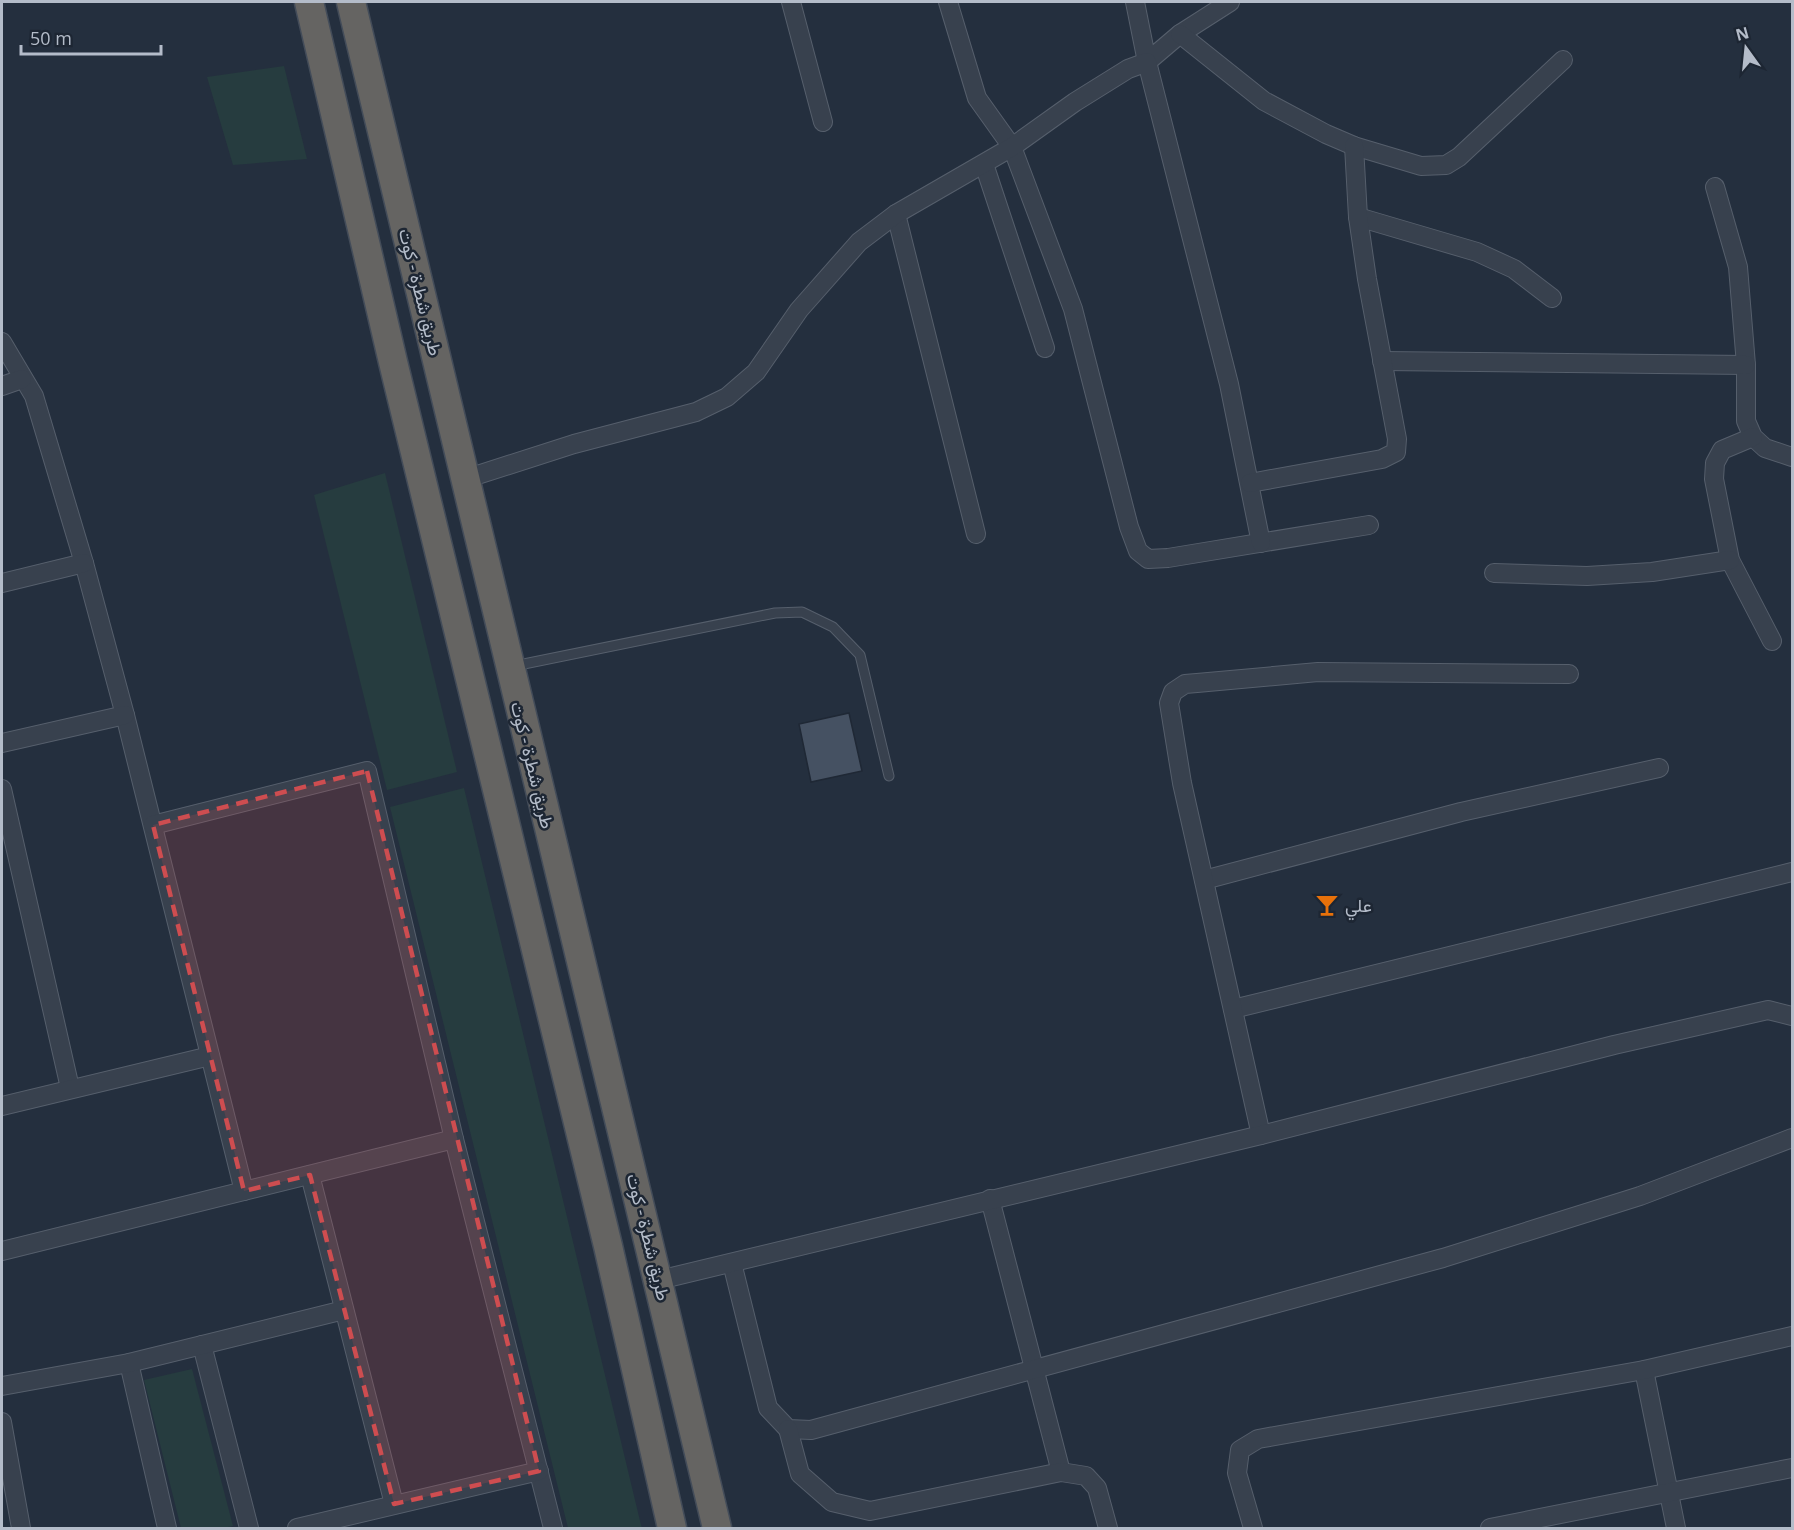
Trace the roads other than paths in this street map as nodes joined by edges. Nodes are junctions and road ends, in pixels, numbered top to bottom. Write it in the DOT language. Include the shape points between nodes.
graph roads {
  1 [pos="295,2"];
  2 [pos="309,2"];
  3 [pos="351,2"];
  4 [pos="791,2"];
  5 [pos="948,2"];
  6 [pos="1135,2"];
  7 [pos="1230,2"];
  8 [pos="1180,34"];
  9 [pos="322,50"];
  10 [pos="1563,60"];
  11 [pos="1147,62"];
  12 [pos="823,122"];
  13 [pos="1354,146"];
  14 [pos="1012,147"];
  15 [pos="984,164"];
  16 [pos="1716,187"];
  17 [pos="896,214"];
  18 [pos="1358,217"];
  19 [pos="1552,298"];
  20 [pos="2,342"];
  21 [pos="1045,348"];
  22 [pos="1382,361"];
  23 [pos="1746,365"];
  24 [pos="22,379"];
  25 [pos="2,386"];
  26 [pos="1753,437"];
  27 [pos="1792,457"];
  28 [pos="465,479"];
  29 [pos="1250,483"];
  30 [pos="1369,525"];
  31 [pos="976,534"];
  32 [pos="1261,543"];
  33 [pos="1730,560"];
  34 [pos="84,563"];
  35 [pos="1494,573"];
  36 [pos="2,583"];
  37 [pos="1772,641"];
  38 [pos="509,666"];
  39 [pos="1569,674"];
  40 [pos="125,715"];
  41 [pos="2,743"];
  42 [pos="1659,768"];
  43 [pos="889,776"];
  44 [pos="2,789"];
  45 [pos="153,825"];
  46 [pos="1792,872"];
  47 [pos="1204,879"];
  48 [pos="1233,1009"];
  49 [pos="1792,1016"];
  50 [pos="210,1056"];
  51 [pos="70,1088"];
  52 [pos="2,1106"];
  53 [pos="1261,1135"];
  54 [pos="1792,1138"];
  55 [pos="454,1139"];
  56 [pos="310,1175"];
  57 [pos="244,1191"];
  58 [pos="990,1199"];
  59 [pos="649,1237"];
  60 [pos="608,1246"];
  61 [pos="2,1251"];
  62 [pos="732,1263"];
  63 [pos="659,1280"];
  64 [pos="344,1310"];
  65 [pos="1792,1336"];
  66 [pos="201,1345"];
  67 [pos="129,1363"];
  68 [pos="1034,1369"];
  69 [pos="1644,1370"];
  70 [pos="2,1386"];
  71 [pos="2,1422"];
  72 [pos="788,1429"];
  73 [pos="1792,1468"];
  74 [pos="538,1471"];
  75 [pos="1061,1472"];
  76 [pos="1669,1492"];
  77 [pos="394,1504"];
  78 [pos="9,1508"];
  79 [pos="21,1528"];
  80 [pos="167,1528"];
  81 [pos="249,1528"];
  82 [pos="297,1528"];
  83 [pos="553,1528"];
  84 [pos="672,1528"];
  85 [pos="717,1528"];
  86 [pos="1108,1528"];
  87 [pos="1252,1528"];
  88 [pos="1490,1528"];
  89 [pos="1676,1528"];
  1 -- 9 [label="highway"];
  2 -- 9 [label="highway"];
  3 -- 28 [label="highway, طريق شطرة - كوت"];
  4 -- 12 [label="street"];
  5 -- 14 [label="street" via="977,98"];
  6 -- 11 [label="street"];
  7 -- 8 [label="street"];
  8 -- 11 [label="street"];
  8 -- 13 [label="street" via="1264,101"];
  9 -- 60 [label="highway" via="393,362"];
  10 -- 13 [label="street" via="1446,165 1422,166"];
  11 -- 14 [label="street" via="1128,69 1075,102"];
  11 -- 29 [label="street" via="1229,384"];
  13 -- 18 [label="street"];
  14 -- 15 [label="street"];
  14 -- 32 [label="street" via="1073,309 1138,551 1148,559 1168,558"];
  15 -- 17 [label="street"];
  15 -- 21 [label="street"];
  16 -- 23 [label="street" via="1738,267"];
  17 -- 28 [label="street" via="859,243 799,310 756,372 727,397 696,412 574,444"];
  17 -- 31 [label="street"];
  18 -- 19 [label="street" via="1477,252 1514,268"];
  18 -- 22 [label="street"];
  20 -- 24 [label="street"];
  22 -- 23 [label="street"];
  22 -- 29 [label="street" via="1396,452 1382,459"];
  23 -- 26 [label="street" via="1746,421"];
  24 -- 25 [label="street"];
  24 -- 34 [label="street" via="34,396"];
  26 -- 27 [label="street" via="1765,448"];
  26 -- 33 [label="street" via="1722,450 1715,463 1714,479"];
  28 -- 38 [label="highway, طريق شطرة - كوت"];
  29 -- 32 [label="street"];
  30 -- 32 [label="street"];
  33 -- 35 [label="street" via="1598,576"];
  33 -- 37 [label="street"];
  34 -- 36 [label="street"];
  34 -- 40 [label="street"];
  38 -- 43 [label="lane" via="775,613 802,612 833,627 860,655"];
  38 -- 59 [label="highway, طريق شطرة - كوت"];
  39 -- 47 [label="street" via="1318,672 1178,688 1169,703"];
  40 -- 41 [label="street"];
  40 -- 45 [label="street"];
  42 -- 47 [label="street" via="1461,812"];
  44 -- 51 [label="street"];
  45 -- 50 [label="street"];
  45 -- 55 [label="street" via="367,771"];
  46 -- 48 [label="street"];
  47 -- 48 [label="street"];
  48 -- 53 [label="street"];
  49 -- 53 [label="street" via="1768,1010"];
  50 -- 51 [label="street"];
  50 -- 57 [label="street"];
  51 -- 52 [label="street"];
  53 -- 58 [label="street"];
  54 -- 68 [label="street" via="1640,1196 1443,1258"];
  55 -- 56 [label="street"];
  55 -- 74 [label="street"];
  56 -- 57 [label="street"];
  56 -- 64 [label="street"];
  57 -- 61 [label="street"];
  58 -- 62 [label="street"];
  58 -- 68 [label="street"];
  59 -- 60 [label="highway"];
  59 -- 63 [label="highway, طريق شطرة - كوت"];
  60 -- 84 [label="highway"];
  62 -- 63 [label="street"];
  62 -- 72 [label="street" via="768,1408"];
  63 -- 85 [label="highway, طريق شطرة - كوت"];
  64 -- 66 [label="street"];
  64 -- 77 [label="street"];
  65 -- 69 [label="street"];
  66 -- 67 [label="street"];
  66 -- 81 [label="street"];
  67 -- 70 [label="street"];
  67 -- 80 [label="street"];
  68 -- 72 [label="street" via="811,1430"];
  68 -- 75 [label="street"];
  69 -- 76 [label="street"];
  69 -- 87 [label="street" via="1258,1439 1240,1450 1237,1473"];
  71 -- 78 [label="street"];
  72 -- 75 [label="street" via="800,1473 832,1502 870,1511"];
  73 -- 76 [label="street"];
  74 -- 77 [label="street"];
  74 -- 83 [label="street"];
  75 -- 86 [label="street" via="1086,1476 1097,1488"];
  76 -- 88 [label="street"];
  76 -- 89 [label="street"];
  77 -- 82 [label="street"];
  78 -- 79 [label="street"];
}
